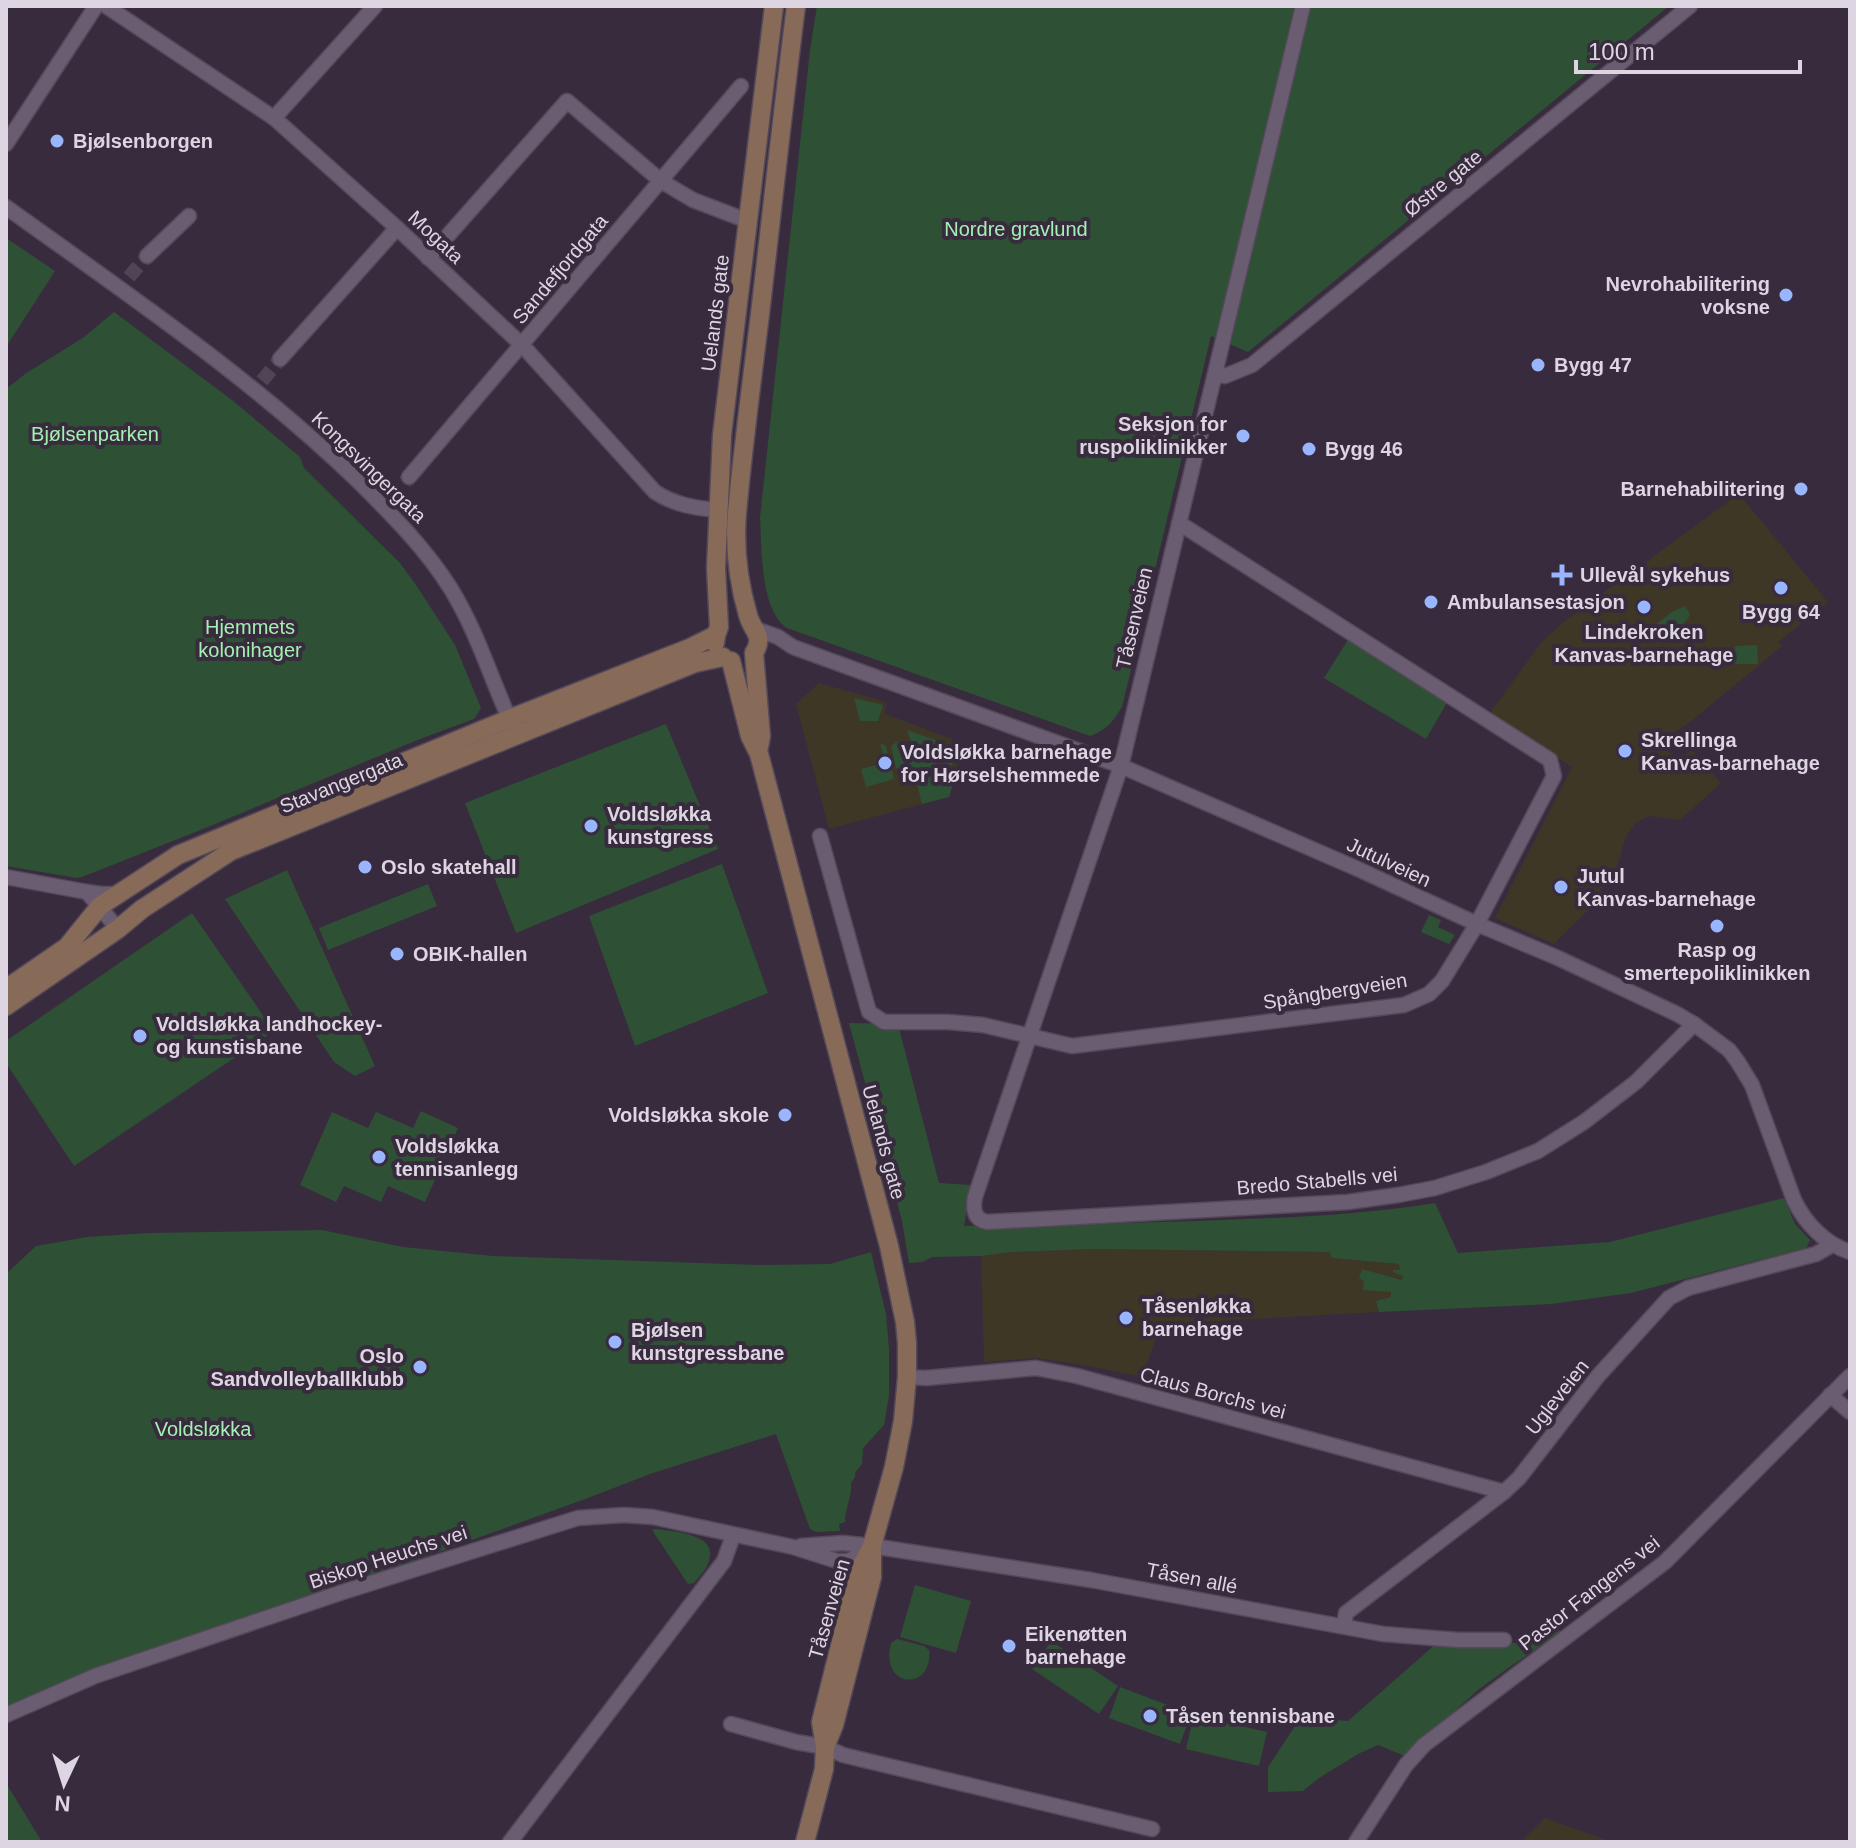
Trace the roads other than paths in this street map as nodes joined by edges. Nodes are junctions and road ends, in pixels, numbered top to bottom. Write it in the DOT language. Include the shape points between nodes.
graph roads {
  1 [pos="96,6"];
  2 [pos="106,6"];
  3 [pos="375,6"];
  4 [pos="774,6"];
  5 [pos="796,6"];
  6 [pos="1303,6"];
  7 [pos="1690,6"];
  8 [pos="741,86"];
  9 [pos="274,118"];
  10 [pos="6,144"];
  11 [pos="661,181"];
  12 [pos="6,207"];
  13 [pos="189,216"];
  14 [pos="748,221"];
  15 [pos="397,228"];
  16 [pos="147,256"];
  17 [pos="428,258"];
  18 [pos="522,345"];
  19 [pos="280,359"];
  20 [pos="1215,375"];
  21 [pos="409,477"];
  22 [pos="718,510"];
  23 [pos="1179,523"];
  24 [pos="753,626"];
  25 [pos="717,631"];
  26 [pos="793,647"];
  27 [pos="756,651"];
  28 [pos="727,659"];
  29 [pos="513,727"];
  30 [pos="759,754"];
  31 [pos="1121,766"];
  32 [pos="820,836"];
  33 [pos="6,877"];
  34 [pos="87,892"];
  35 [pos="119,894"];
  36 [pos="100,906"];
  37 [pos="1477,924"];
  38 [pos="118,929"];
  39 [pos="6,989"];
  40 [pos="6,1006"];
  41 [pos="1694,1024"];
  42 [pos="1030,1037"];
  43 [pos="987,1222"];
  44 [pos="1832,1245"];
  45 [pos="1850,1252"];
  46 [pos="1850,1376"];
  47 [pos="907,1377"];
  48 [pos="1830,1395"];
  49 [pos="1850,1412"];
  50 [pos="1504,1492"];
  51 [pos="733,1536"];
  52 [pos="872,1546"];
  53 [pos="1344,1626"];
  54 [pos="1504,1640"];
  55 [pos="6,1715"];
  56 [pos="731,1724"];
  57 [pos="825,1747"];
  58 [pos="510,1842"];
  59 [pos="805,1842"];
  60 [pos="1138,1842"];
  61 [pos="1356,1842"];
  1 -- 10 [label="street"];
  2 -- 9 [label="street, Mogata"];
  3 -- 9 [label="street"];
  4 -- 14 [label="main road, Uelands gate"];
  5 -- 24 [label="main road, Uelands gate" via="737,513 740,590"];
  6 -- 20 [label="street, Tåsenveien"];
  7 -- 20 [label="street, Østre gate" via="1252,365"];
  8 -- 11 [label="street, Sandefjordgata"];
  9 -- 15 [label="street, Mogata"];
  11 -- 14 [label="street"];
  11 -- 17 [label="street" via="567,101"];
  11 -- 18 [label="street, Sandefjordgata"];
  12 -- 29 [label="street, Kongsvingergata" via="124,282 258,385 387,502 450,588"];
  13 -- 16 [label="street"];
  14 -- 22 [label="main road, Uelands gate"];
  15 -- 17 [label="street, Mogata"];
  15 -- 19 [label="street"];
  17 -- 18 [label="street, Mogata"];
  18 -- 21 [label="street, Sandefjordgata"];
  18 -- 22 [label="street, Mogata" via="655,492 680,505"];
  20 -- 23 [label="street, Tåsenveien"];
  22 -- 25 [label="main road, Uelands gate"];
  23 -- 31 [label="street, Tåsenveien"];
  23 -- 37 [label="street, Spångbergveien" via="1550,760 1554,776"];
  24 -- 25 [label="main road" via="733,618"];
  24 -- 26 [label="street, Jutulveien"];
  24 -- 27 [label="main road, Uelands gate" via="759,642"];
  25 -- 28 [label="main road, Uelands gate" via="716,647"];
  25 -- 29 [label="main road, Stavangergata"];
  26 -- 27 [label="street, Jutulveien"];
  26 -- 31 [label="street, Jutulveien"];
  27 -- 28 [label="main road" via="740,662"];
  27 -- 30 [label="main road, Uelands gate"];
  28 -- 29 [label="main road, Stavangergata" via="695,663"];
  28 -- 30 [label="main road, Uelands gate"];
  29 -- 35 [label="main road, Stavangergata" via="178,855"];
  29 -- 38 [label="main road, Stavangergata" via="231,851"];
  30 -- 47 [label="main road, Uelands gate" via="889,1246 905,1322"];
  31 -- 37 [label="street, Jutulveien"];
  31 -- 42 [label="street, Tåsenveien"];
  32 -- 42 [label="street, Spångbergveien" via="869,1012 884,1022 983,1025"];
  33 -- 34 [label="street"];
  34 -- 35 [label="street"];
  34 -- 36 [label="street"];
  35 -- 36 [label="main road, Stavangergata"];
  36 -- 38 [label="street"];
  36 -- 39 [label="main road, Stavangergata" via="67,947"];
  37 -- 41 [label="street, Jutulveien"];
  37 -- 42 [label="street, Spångbergveien" via="1442,981 1429,994 1404,1005 1072,1046"];
  38 -- 40 [label="main road, Stavangergata"];
  41 -- 43 [label="street, Bredo Stabells vei" via="1636,1082 1584,1122 1538,1151 1435,1188 1348,1202"];
  41 -- 44 [label="street, Jutulveien" via="1738,1062 1752,1085 1794,1200"];
  42 -- 43 [label="street, Tåsenveien" via="973,1205"];
  44 -- 45 [label="street, Jutulveien"];
  44 -- 50 [label="street, Ugleveien" via="1669,1298"];
  46 -- 48 [label="street, Pastor Fangens vei"];
  47 -- 50 [label="street, Claus Borchs vei" via="1036,1368"];
  47 -- 52 [label="main road, Uelands gate" via="902,1433"];
  48 -- 49 [label="street"];
  48 -- 61 [label="street, Pastor Fangens vei" via="1665,1562 1424,1745"];
  50 -- 53 [label="street, Ugleveien" via="1346,1613"];
  51 -- 52 [label="street, Biskop Heuchs vei" via="837,1561 849,1561"];
  51 -- 55 [label="street, Biskop Heuchs vei" via="653,1517 578,1518 95,1676"];
  51 -- 58 [label="street" via="724,1561"];
  52 -- 53 [label="street, Tåsen allé"];
  52 -- 57 [label="main road, Tåsenveien" via="872,1577"];
  53 -- 54 [label="street, Tåsen allé" via="1398,1635"];
  56 -- 57 [label="street"];
  57 -- 59 [label="main road, Tåsenveien"];
  57 -- 60 [label="street" via="1152,1829"];
}
